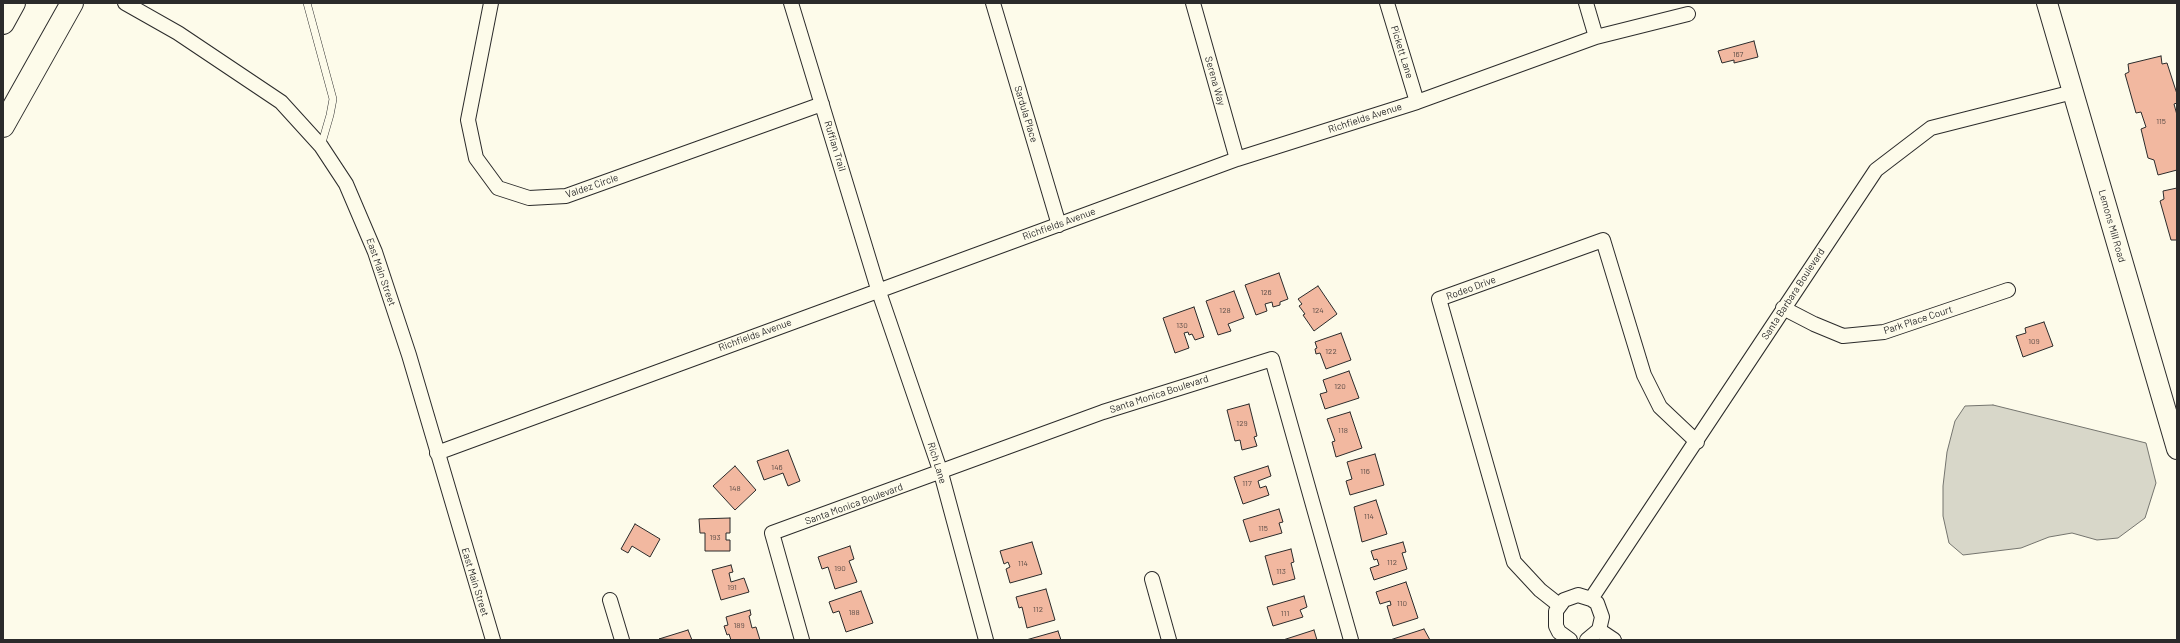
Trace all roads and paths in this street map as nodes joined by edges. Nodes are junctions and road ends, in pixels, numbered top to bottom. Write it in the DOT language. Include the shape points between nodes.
graph roads {
  1 [pos="14,3"];
  2 [pos="72,3"];
  3 [pos="125,3"];
  4 [pos="307,3"];
  5 [pos="491,3"];
  6 [pos="791,3"];
  7 [pos="993,3"];
  8 [pos="1193,3"];
  9 [pos="1387,3"];
  10 [pos="1586,3"];
  11 [pos="2047,3"];
  12 [pos="1688,14"];
  13 [pos="3,23"];
  14 [pos="1596,37"];
  15 [pos="2073,92"];
  16 [pos="1417,102"];
  17 [pos="822,104"];
  18 [pos="3,126"];
  19 [pos="321,146"];
  20 [pos="1237,159"];
  21 [pos="1059,225"];
  22 [pos="878,289"];
  23 [pos="2008,290"];
  24 [pos="1783,308"];
  25 [pos="2175,437"];
  26 [pos="1697,442"];
  27 [pos="437,453"];
  28 [pos="940,473"];
  29 [pos="1152,579"];
  30 [pos="1591,598"];
  31 [pos="610,600"];
  32 [pos="1559,605"];
  33 [pos="1599,630"];
  34 [pos="1566,639"];
  35 [pos="493,640"];
  36 [pos="622,640"];
  37 [pos="802,640"];
  38 [pos="986,640"];
  39 [pos="1169,640"];
  40 [pos="1351,640"];
  41 [pos="1587,640"];
  42 [pos="1614,640"];
  1 -- 13 [label="highway"];
  2 -- 18 [label="highway"];
  3 -- 19 [label="street, East Main Street" via="178,33 263,88 294,114"];
  4 -- 19 [label="lane" via="333,98"];
  5 -- 17 [label="street, Valdez Circle" via="468,120 476,158 498,188 529,198 566,196"];
  6 -- 17 [label="street, Ruffian Trail"];
  7 -- 21 [label="street, Sardula Place"];
  8 -- 20 [label="street, Serena Way"];
  9 -- 16 [label="street, Pickett Lane"];
  10 -- 14 [label="street"];
  11 -- 15 [label="street, Lemons Mill Road"];
  12 -- 14 [label="street, Richfields Avenue"];
  14 -- 16 [label="street, Richfields Avenue"];
  15 -- 24 [label="street, Santa Barbara Boulevard" via="1931,128 1876,170"];
  15 -- 25 [label="street, Lemons Mill Road"];
  16 -- 20 [label="street, Richfields Avenue"];
  17 -- 22 [label="street, Ruffian Trail"];
  19 -- 27 [label="street, East Main Street" via="346,184 375,252 409,355"];
  20 -- 21 [label="street, Richfields Avenue"];
  21 -- 22 [label="street, Richfields Avenue"];
  22 -- 27 [label="street, Richfields Avenue"];
  22 -- 28 [label="street, Rich Lane"];
  23 -- 24 [label="street, Park Place Court" via="1884,332 1843,336"];
  24 -- 26 [label="street, Santa Barbara Boulevard"];
  26 -- 30 [label="street, Santa Barbara Boulevard"];
  26 -- 32 [label="street, Rodeo Drive" via="1660,407 1644,375 1603,240 1439,300 1514,562 1540,590"];
  27 -- 35 [label="street, East Main Street"];
  28 -- 37 [label="street, Santa Monica Boulevard" via="772,534"];
  28 -- 38 [label="street, Rich Lane"];
  28 -- 40 [label="street, Santa Monica Boulevard" via="1103,412 1272,359"];
  29 -- 39 [label="street"];
  30 -- 32 [label="street" via="1571,596"];
  30 -- 33 [label="street" via="1597,603 1602,617"];
  31 -- 36 [label="street"];
  32 -- 34 [label="street" via="1555,618 1559,632"];
  33 -- 41 [label="street"];
  33 -- 42 [label="street"];
}
